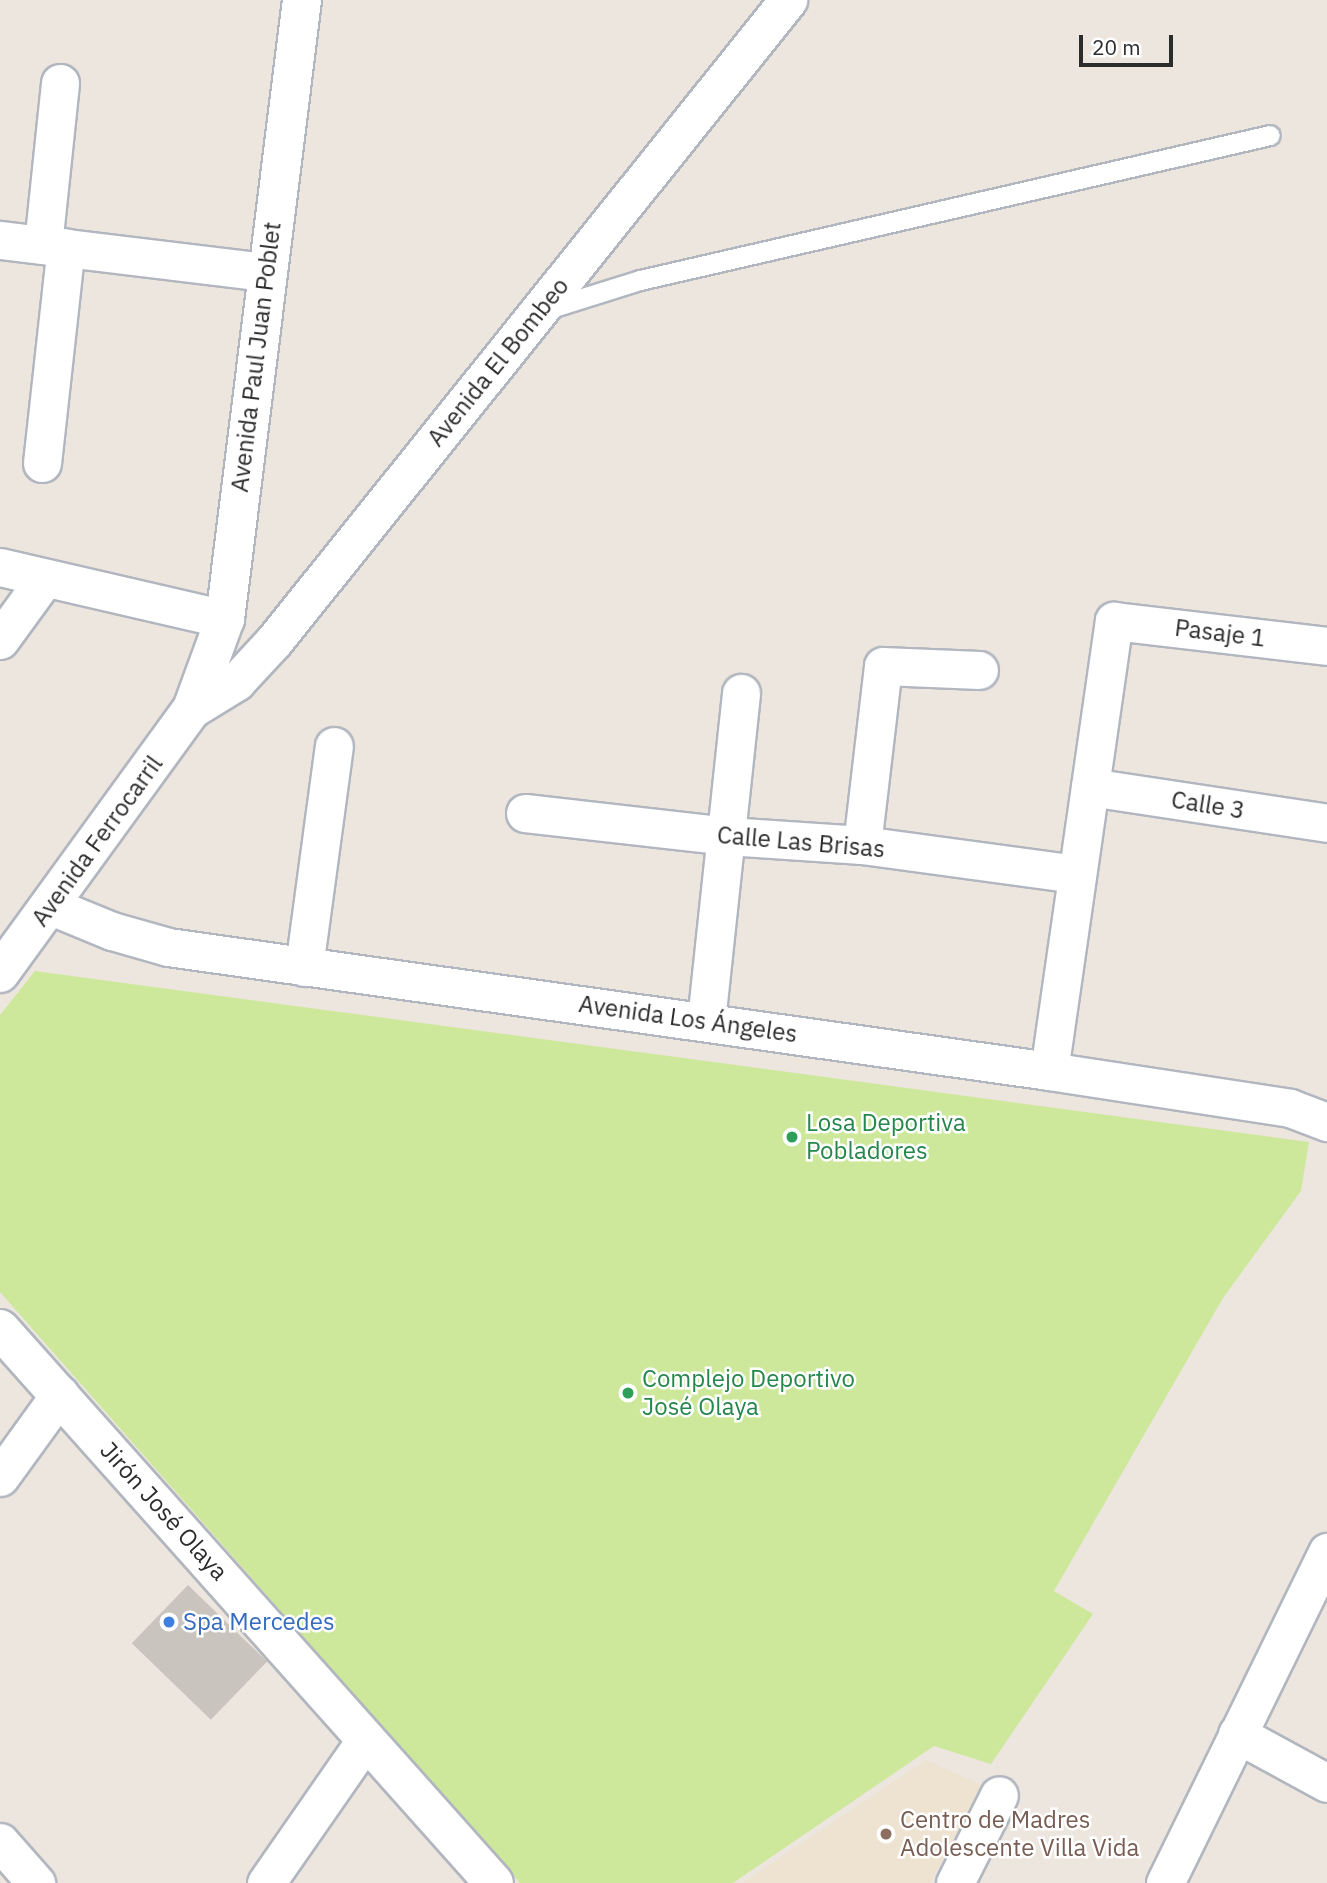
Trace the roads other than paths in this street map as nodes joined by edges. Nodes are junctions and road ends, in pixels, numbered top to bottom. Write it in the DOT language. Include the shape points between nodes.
graph roads {
  1 [pos="302,0"];
  2 [pos="788,0"];
  3 [pos="60,83"];
  4 [pos="1270,135"];
  5 [pos="0,240"];
  6 [pos="55,246"];
  7 [pos="266,272"];
  8 [pos="536,313"];
  9 [pos="43,463"];
  10 [pos="0,567"];
  11 [pos="45,578"];
  12 [pos="225,619"];
  13 [pos="0,640"];
  14 [pos="1327,646"];
  15 [pos="979,670"];
  16 [pos="741,693"];
  17 [pos="192,709"];
  18 [pos="334,746"];
  19 [pos="1090,787"];
  20 [pos="525,813"];
  21 [pos="1327,823"];
  22 [pos="727,836"];
  23 [pos="862,845"];
  24 [pos="1077,874"];
  25 [pos="51,906"];
  26 [pos="304,967"];
  27 [pos="0,973"];
  28 [pos="706,1021"];
  29 [pos="1049,1071"];
  30 [pos="1327,1122"];
  31 [pos="0,1329"];
  32 [pos="60,1394"];
  33 [pos="0,1477"];
  34 [pos="1327,1552"];
  35 [pos="1237,1734"];
  36 [pos="366,1739"];
  37 [pos="1327,1783"];
  38 [pos="999,1795"];
  39 [pos="0,1842"];
  40 [pos="36,1883"];
  41 [pos="266,1883"];
  42 [pos="494,1883"];
  43 [pos="956,1883"];
  44 [pos="1165,1883"];
  1 -- 7 [label="street, Avenida Paul Juan Poblet"];
  2 -- 8 [label="street, Avenida El Bombeo"];
  3 -- 6 [label="street"];
  4 -- 8 [label="lane" via="640,280"];
  5 -- 6 [label="street"];
  6 -- 7 [label="street"];
  6 -- 9 [label="street"];
  7 -- 12 [label="street, Avenida Paul Juan Poblet"];
  8 -- 17 [label="street, Avenida El Bombeo" via="274,642 236,682"];
  10 -- 11 [label="street"];
  11 -- 12 [label="street"];
  11 -- 13 [label="street"];
  12 -- 17 [label="street, Avenida Paul Juan Poblet"];
  14 -- 19 [label="street, Pasaje 1" via="1114,621"];
  15 -- 23 [label="street" via="883,666"];
  16 -- 22 [label="street"];
  17 -- 25 [label="street, Avenida Ferrocarril"];
  18 -- 26 [label="street"];
  19 -- 21 [label="street, Calle 3"];
  19 -- 24 [label="street"];
  20 -- 22 [label="street, Calle Las Brisas"];
  22 -- 23 [label="street, Calle Las Brisas"];
  22 -- 28 [label="street"];
  23 -- 24 [label="street, Calle Las Brisas"];
  24 -- 29 [label="street"];
  25 -- 26 [label="street, Avenida Los Ángeles" via="168,947"];
  25 -- 27 [label="street, Avenida Ferrocarril"];
  26 -- 28 [label="street, Avenida Los Ángeles"];
  28 -- 29 [label="street, Avenida Los Ángeles"];
  29 -- 30 [label="street, Avenida Los Ángeles" via="1290,1108"];
  31 -- 32 [label="street, Jirón José Olaya"];
  32 -- 33 [label="street"];
  32 -- 36 [label="street, Jirón José Olaya"];
  34 -- 35 [label="street"];
  35 -- 37 [label="street"];
  35 -- 44 [label="street"];
  36 -- 41 [label="street"];
  36 -- 42 [label="street, Jirón José Olaya"];
  38 -- 43 [label="street"];
  39 -- 40 [label="street"];
}
